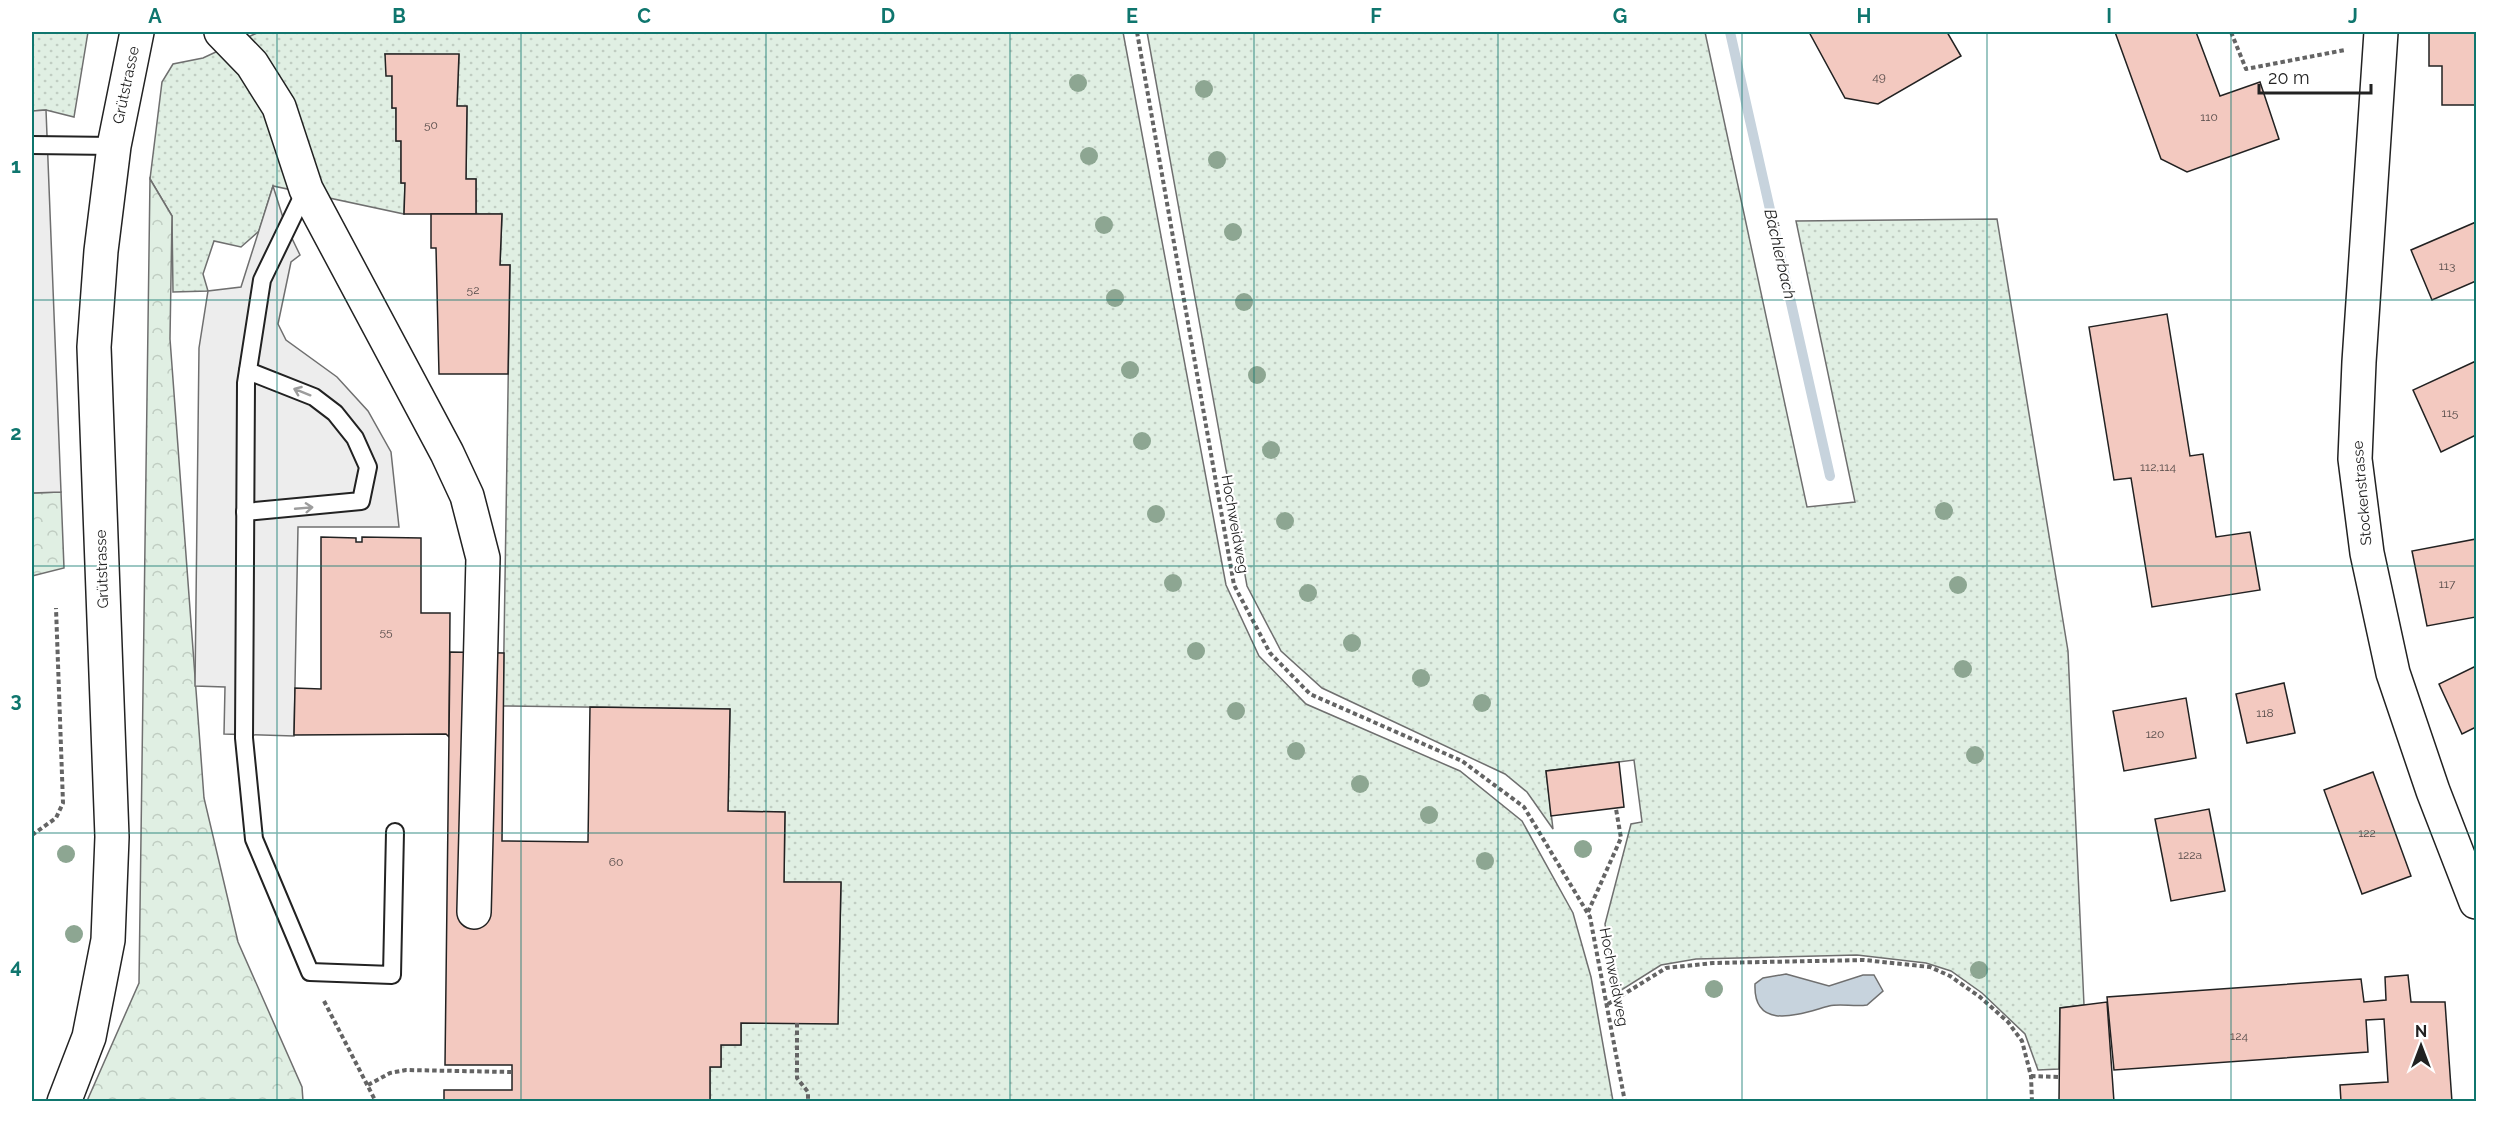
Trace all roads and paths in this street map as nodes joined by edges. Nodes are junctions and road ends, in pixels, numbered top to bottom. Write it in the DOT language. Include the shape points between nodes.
graph roads {
  1 [pos="139,32"];
  2 [pos="221,32"];
  3 [pos="1137,32"];
  4 [pos="2231,32"];
  5 [pos="2381,37"];
  6 [pos="32,146"];
  7 [pos="114,146"];
  8 [pos="306,189"];
  9 [pos="248,371"];
  10 [pos="245,512"];
  11 [pos="56,608"];
  12 [pos="1616,809"];
  13 [pos="395,832"];
  14 [pos="32,835"];
  15 [pos="2476,902"];
  16 [pos="474,912"];
  17 [pos="1588,912"];
  18 [pos="310,972"];
  19 [pos="1608,1004"];
  20 [pos="797,1023"];
  21 [pos="512,1072"];
  22 [pos="2031,1076"];
  23 [pos="2059,1077"];
  24 [pos="368,1085"];
  25 [pos="64,1101"];
  26 [pos="376,1101"];
  27 [pos="808,1101"];
  28 [pos="1625,1101"];
  29 [pos="2032,1101"];
  1 -- 7 [label="street, Grütstrasse"];
  2 -- 8 [label="street" via="252,64 279,107"];
  3 -- 17 [label="path, Hochweidweg" via="1234,585 1270,653 1310,694 1462,761 1524,807"];
  4 -- 5 [label="path" via="2246,69"];
  5 -- 15 [label="street, Stockenstrasse" via="2355,459 2367,553 2393,673"];
  6 -- 7 [label="lane"];
  7 -- 25 [label="street, Grütstrasse" via="94,347 112,837 108,940 89,1037"];
  8 -- 9 [label="lane" via="262,280"];
  8 -- 16 [label="street" via="447,453 467,496 483,558"];
  9 -- 10 [label="lane"];
  10 -- 9 [label="lane, one-way" via="361,501 368,466 355,438 335,413 314,397"];
  10 -- 18 [label="lane" via="244,738 254,839"];
  11 -- 14 [label="path" via="63,803 56,818"];
  12 -- 17 [label="path" via="1621,838"];
  13 -- 18 [label="lane" via="392,975"];
  17 -- 19 [label="path, Hochweidweg"];
  18 -- 24 [label="path"];
  19 -- 22 [label="path" via="1666,968 1713,963 1864,960 1930,967 1950,976 2008,1022 2022,1041"];
  19 -- 28 [label="path, Hochweidweg"];
  20 -- 27 [label="path" via="797,1078 808,1092"];
  21 -- 24 [label="path" via="406,1070"];
  22 -- 23 [label="path"];
  22 -- 29 [label="path"];
  24 -- 26 [label="path"];
}
